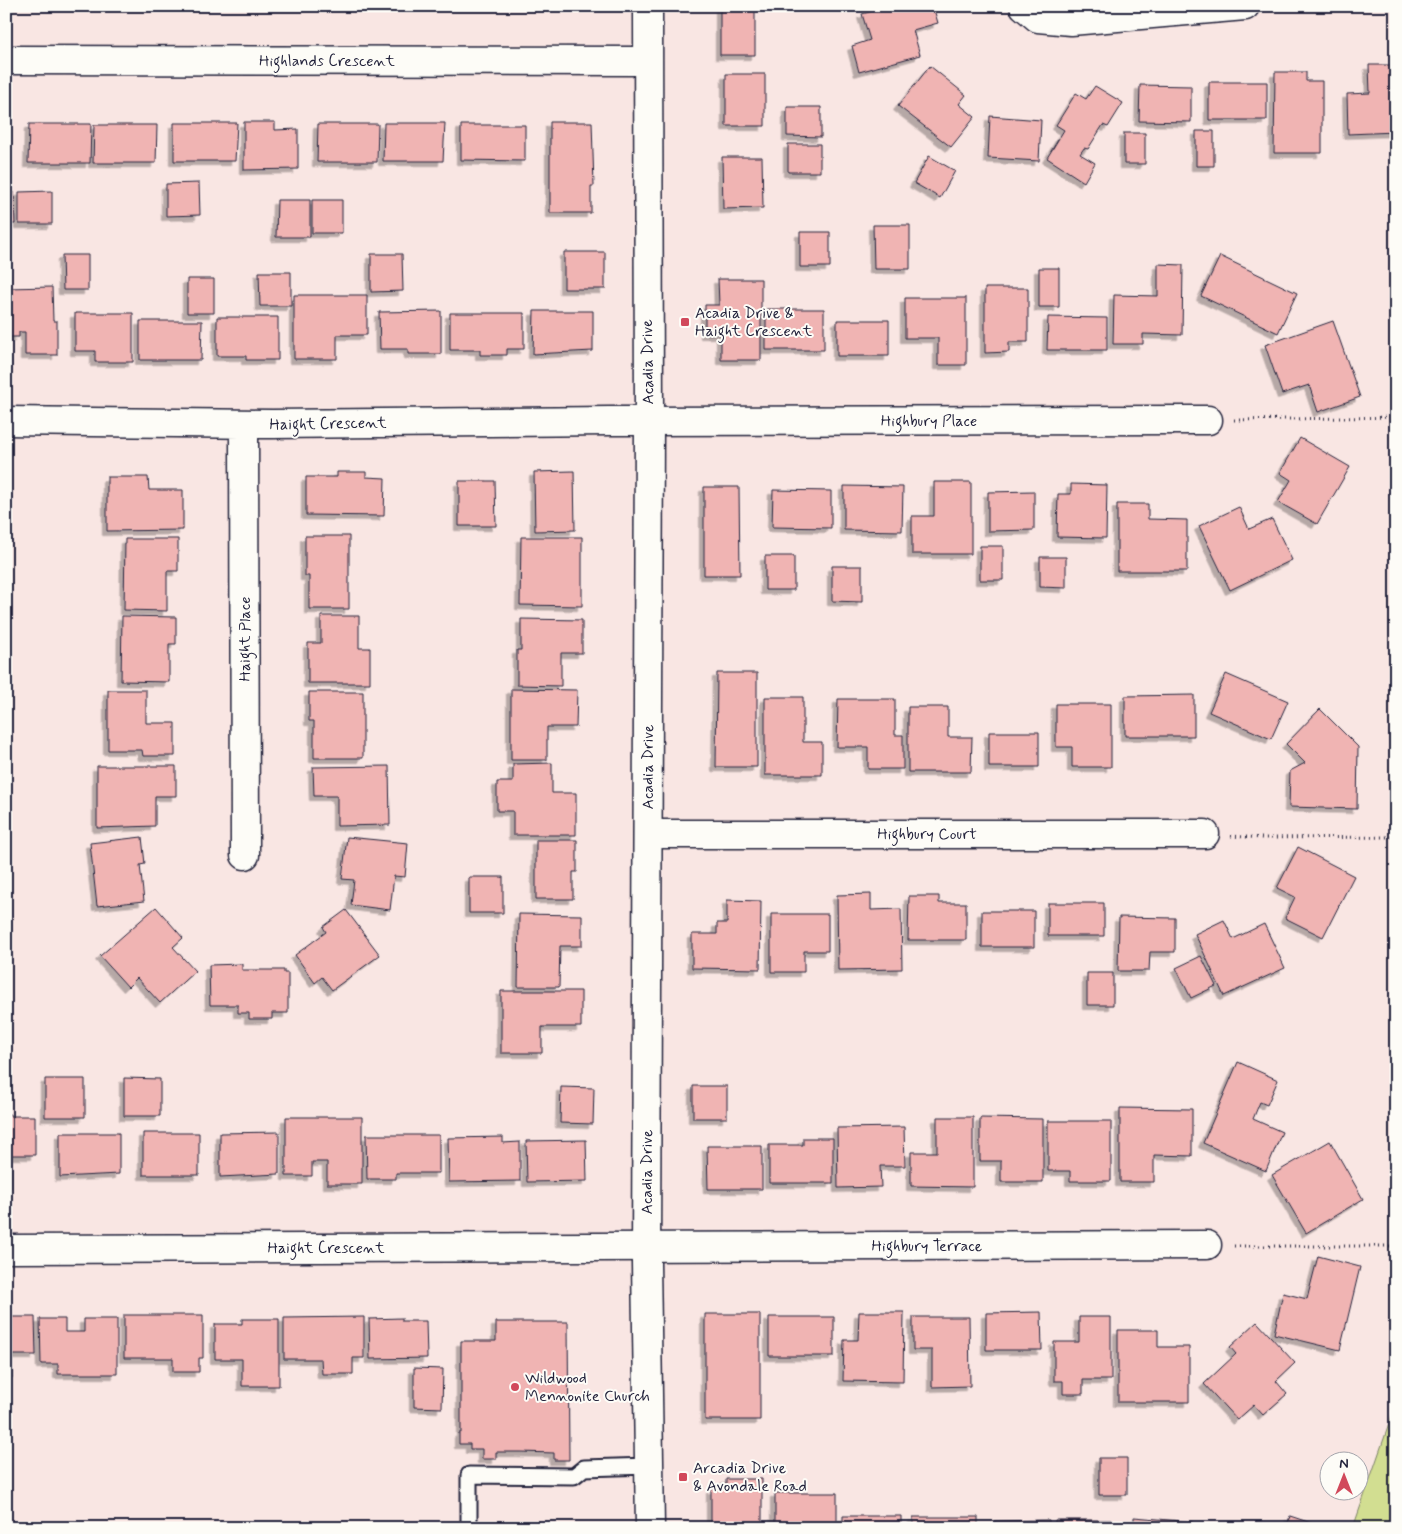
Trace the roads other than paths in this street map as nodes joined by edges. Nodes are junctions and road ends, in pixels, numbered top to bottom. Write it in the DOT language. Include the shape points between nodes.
graph roads {
  1 [pos="648,6"];
  2 [pos="1024,6"];
  3 [pos="1245,6"];
  4 [pos="6,60"];
  5 [pos="647,61"];
  6 [pos="1208,420"];
  7 [pos="6,421"];
  8 [pos="649,421"];
  9 [pos="244,424"];
  10 [pos="648,834"];
  11 [pos="1205,834"];
  12 [pos="245,854"];
  13 [pos="1207,1245"];
  14 [pos="646,1246"];
  15 [pos="6,1249"];
  16 [pos="649,1466"];
  17 [pos="469,1528"];
  18 [pos="650,1528"];
  1 -- 5 [label="street, Acadia Drive"];
  2 -- 3 [label="street" via="1038,18 1071,21"];
  4 -- 5 [label="street, Highlands Crescent"];
  5 -- 8 [label="street, Acadia Drive"];
  6 -- 8 [label="street, Highbury Place"];
  7 -- 9 [label="street, Haight Crescent"];
  8 -- 9 [label="street, Haight Crescent"];
  8 -- 10 [label="street, Acadia Drive"];
  9 -- 12 [label="street, Haight Place"];
  10 -- 11 [label="street, Highbury Court"];
  10 -- 14 [label="street, Acadia Drive"];
  13 -- 14 [label="street, Highbury Terrace"];
  14 -- 15 [label="street, Haight Crescent"];
  14 -- 16 [label="street, Acadia Drive"];
  16 -- 17 [label="lane" via="584,1468 574,1476 469,1475"];
  16 -- 18 [label="street, Acadia Drive"];
}
